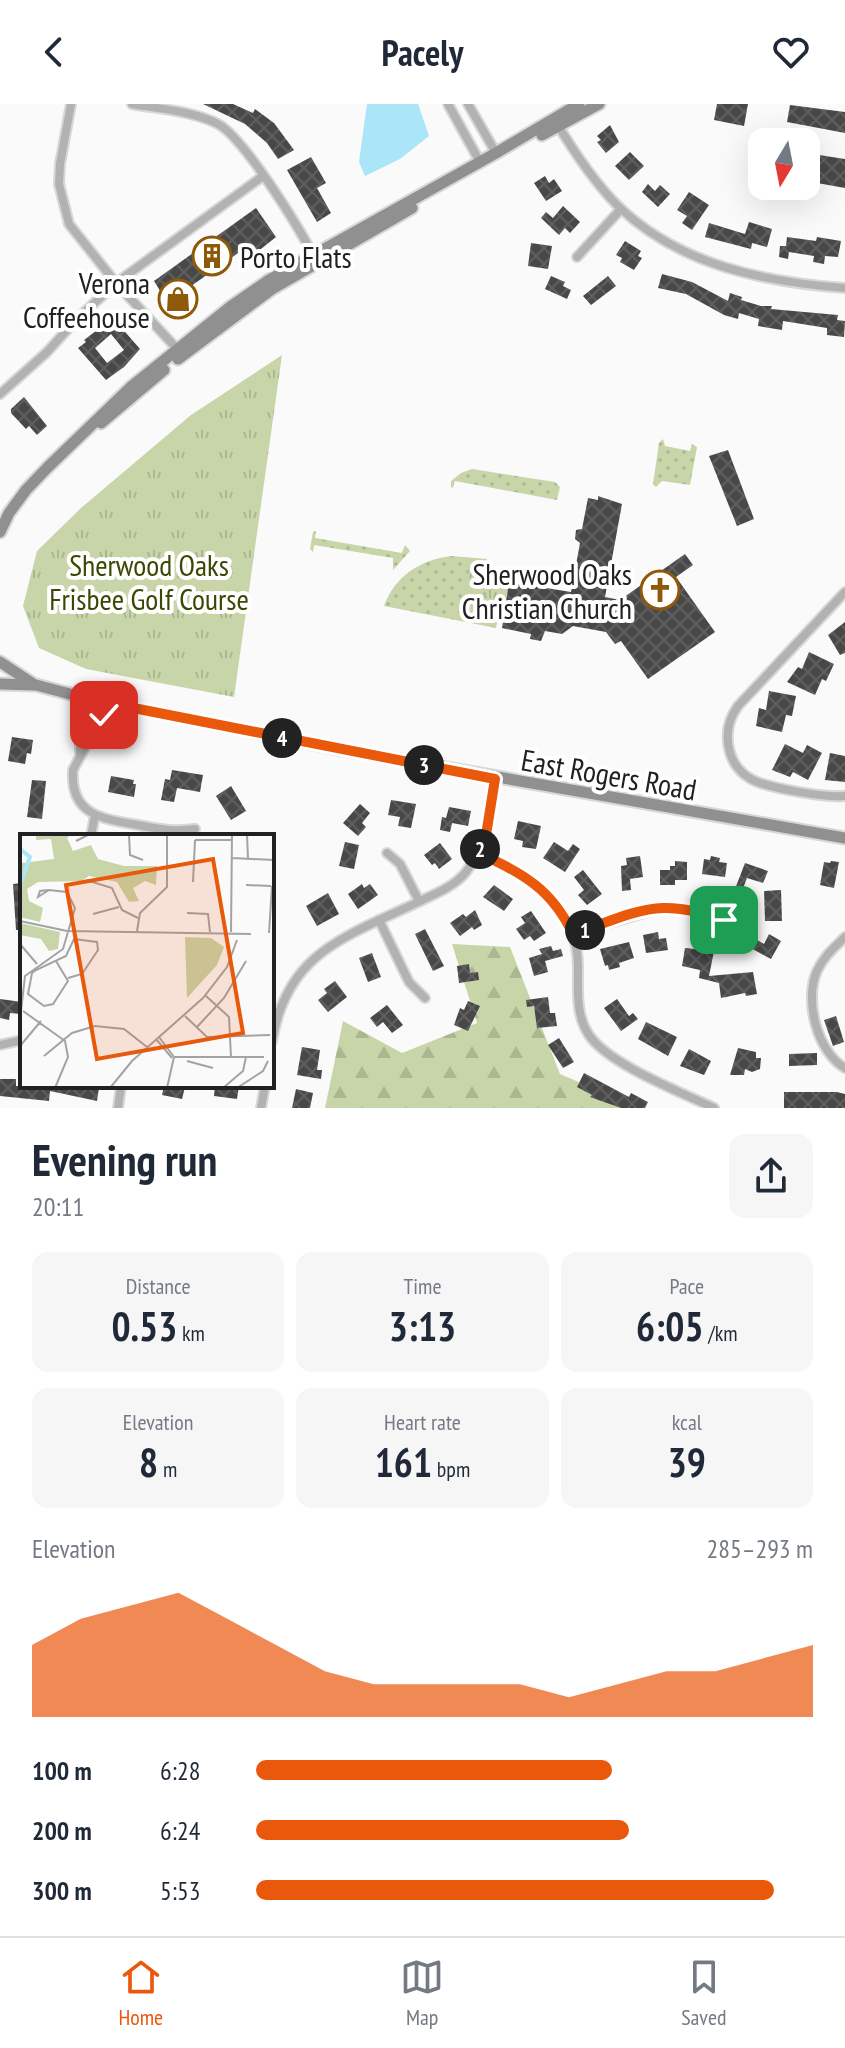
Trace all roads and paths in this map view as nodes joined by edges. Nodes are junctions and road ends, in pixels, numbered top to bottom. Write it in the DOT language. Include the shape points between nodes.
graph roads {
  1 [pos="71,104"];
  2 [pos="132,104"];
  3 [pos="448,104"];
  4 [pos="468,104"];
  5 [pos="579,104"];
  6 [pos="599,104"];
  7 [pos="556,123"];
  8 [pos="496,153"];
  9 [pos="480,162"];
  10 [pos="263,176"];
  11 [pos="621,209"];
  12 [pos="313,255"];
  13 [pos="577,257"];
  14 [pos="116,283"];
  15 [pos="845,288"];
  16 [pos="180,352"];
  17 [pos="0,394"];
  18 [pos="0,532"];
  19 [pos="845,592"];
  20 [pos="0,662"];
  21 [pos="0,684"];
  22 [pos="36,685"];
  23 [pos="89,699"];
  24 [pos="108,703"];
  25 [pos="80,755"];
  26 [pos="495,779"];
  27 [pos="845,796"];
  28 [pos="95,815"];
  29 [pos="195,829"];
  30 [pos="91,834"];
  31 [pos="845,838"];
  32 [pos="387,853"];
  33 [pos="479,853"];
  34 [pos="419,901"];
  35 [pos="379,920"];
  36 [pos="724,920"];
  37 [pos="573,934"];
  38 [pos="845,937"];
  39 [pos="425,998"];
  40 [pos="274,1032"];
  41 [pos="20,1040"];
  42 [pos="0,1045"];
  43 [pos="845,1068"];
  44 [pos="121,1088"];
  45 [pos="265,1088"];
  46 [pos="118,1108"];
  47 [pos="261,1108"];
  48 [pos="714,1108"];
  1 -- 14 [label="street" via="60,164 63,208 80,240"];
  2 -- 10 [label="street" via="220,125"];
  3 -- 9 [label="street"];
  4 -- 8 [label="street"];
  5 -- 7 [label="main road"];
  6 -- 7 [label="main road"];
  7 -- 8 [label="main road"];
  7 -- 11 [label="street"];
  7 -- 16 [label="main road" via="272,289"];
  8 -- 9 [label="main road"];
  9 -- 12 [label="main road"];
  10 -- 12 [label="street"];
  10 -- 14 [label="street"];
  11 -- 13 [label="street"];
  11 -- 15 [label="street" via="667,242 711,264 777,280"];
  12 -- 16 [label="main road" via="243,298"];
  14 -- 16 [label="street"];
  14 -- 17 [label="street"];
  16 -- 18 [label="main road" via="113,403 26,490"];
  19 -- 27 [label="street" via="738,706 727,739 737,766 755,780"];
  20 -- 22 [label="main road, East Rogers Road"];
  21 -- 22 [label="main road, East Rogers Road"];
  22 -- 23 [label="main road, East Rogers Road"];
  23 -- 24 [label="main road, East Rogers Road"];
  23 -- 25 [label="street"];
  24 -- 25 [label="street"];
  24 -- 26 [label="main road, East Rogers Road"];
  25 -- 28 [label="street" via="73,770 74,790"];
  26 -- 31 [label="main road, East Rogers Road"];
  26 -- 33 [label="street"];
  28 -- 29 [label="street" via="175,832"];
  28 -- 30 [label="street"];
  32 -- 34 [label="street" via="400,864"];
  33 -- 34 [label="street" via="457,881"];
  33 -- 37 [label="street" via="544,891"];
  34 -- 35 [label="street"];
  35 -- 39 [label="street" via="409,982"];
  35 -- 40 [label="street" via="332,944 303,969 280,1006"];
  36 -- 37 [label="street" via="661,908"];
  37 -- 48 [label="street" via="580,1016 595,1043"];
  38 -- 43 [label="street" via="818,967 812,985 819,1033 828,1053"];
  41 -- 42 [label="street"];
  44 -- 46 [label="street"];
  45 -- 47 [label="street"];
}
